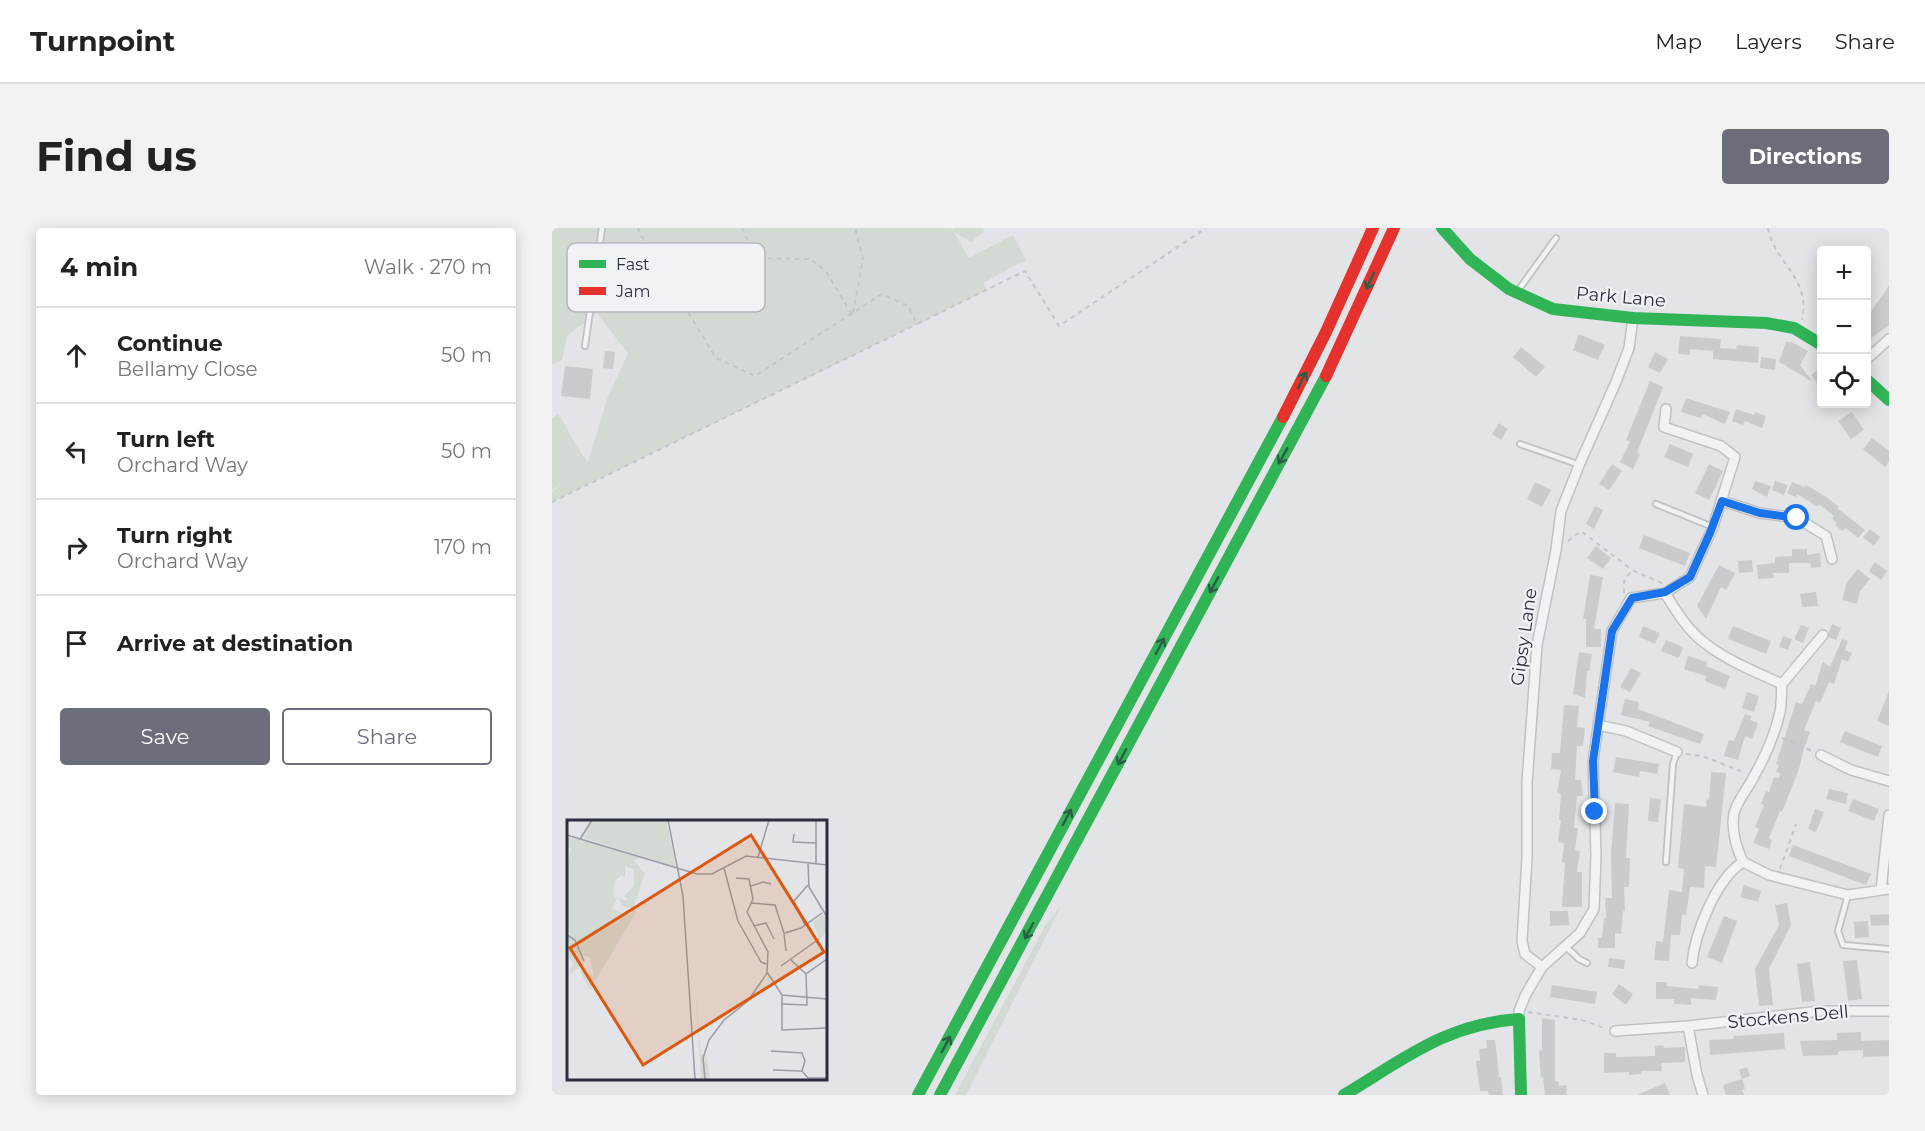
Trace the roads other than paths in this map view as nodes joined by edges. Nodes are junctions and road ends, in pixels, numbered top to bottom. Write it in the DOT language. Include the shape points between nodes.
graph roads {
  1 [pos="602,228"];
  2 [pos="1373,228"];
  3 [pos="1394,228"];
  4 [pos="1442,228"];
  5 [pos="1556,238"];
  6 [pos="600,243"];
  7 [pos="1517,292"];
  8 [pos="590,312"];
  9 [pos="1633,318"];
  10 [pos="1889,339"];
  11 [pos="1817,343"];
  12 [pos="585,346"];
  13 [pos="1871,355"];
  14 [pos="1871,384"];
  15 [pos="1889,400"];
  16 [pos="1666,409"];
  17 [pos="1520,444"];
  18 [pos="1580,465"];
  19 [pos="1722,501"];
  20 [pos="1656,504"];
  21 [pos="1713,527"];
  22 [pos="1832,559"];
  23 [pos="1668,590"];
  24 [pos="1823,635"];
  25 [pos="1782,684"];
  26 [pos="1598,725"];
  27 [pos="1677,753"];
  28 [pos="1821,755"];
  29 [pos="1889,781"];
  30 [pos="1889,815"];
  31 [pos="1666,862"];
  32 [pos="1743,862"];
  33 [pos="1885,890"];
  34 [pos="1848,895"];
  35 [pos="1565,946"];
  36 [pos="1889,949"];
  37 [pos="1587,963"];
  38 [pos="1692,963"];
  39 [pos="1542,967"];
  40 [pos="1889,1011"];
  41 [pos="1519,1015"];
  42 [pos="1688,1026"];
  43 [pos="1615,1031"];
  44 [pos="918,1095"];
  45 [pos="940,1095"];
  46 [pos="1344,1095"];
  47 [pos="1521,1095"];
  48 [pos="1703,1095"];
  1 -- 6 [label="lane"];
  44 -- 2 [label="main road, one-way" via="1294,396"];
  3 -- 45 [label="main road, one-way" via="1310,407"];
  4 -- 7 [label="main road, Park Lane" via="1470,260"];
  5 -- 7 [label="lane"];
  7 -- 9 [label="main road, Park Lane" via="1553,309"];
  8 -- 12 [label="lane"];
  9 -- 11 [label="main road, Park Lane" via="1766,323 1794,328"];
  9 -- 18 [label="street, Gipsy Lane" via="1629,348 1617,382"];
  10 -- 13 [label="street"];
  14 -- 15 [label="main road"];
  16 -- 19 [label="street" via="1664,427 1721,446 1735,457"];
  17 -- 18 [label="lane"];
  18 -- 39 [label="street, Gipsy Lane" via="1562,511 1538,645 1527,783 1522,948"];
  19 -- 21 [label="street"];
  19 -- 22 [label="street" via="1760,513 1797,518 1826,536"];
  20 -- 21 [label="lane"];
  21 -- 23 [label="street" via="1690,577"];
  23 -- 25 [label="street" via="1683,621 1705,644"];
  23 -- 26 [label="street" via="1632,598 1612,631"];
  24 -- 25 [label="street"];
  25 -- 32 [label="street" via="1781,710 1773,735 1734,813 1735,840"];
  26 -- 27 [label="street" via="1626,731"];
  26 -- 35 [label="street" via="1593,761 1594,909 1580,933"];
  27 -- 31 [label="lane"];
  28 -- 29 [label="street" via="1851,770"];
  30 -- 33 [label="street"];
  32 -- 34 [label="street" via="1777,878"];
  32 -- 38 [label="street" via="1729,874 1702,919"];
  33 -- 34 [label="street"];
  34 -- 36 [label="lane" via="1838,931 1843,945"];
  35 -- 37 [label="lane"];
  35 -- 39 [label="street"];
  39 -- 41 [label="street"];
  40 -- 42 [label="street, Stockens Dell" via="1821,1011"];
  41 -- 46 [label="main road" via="1449,1033"];
  41 -- 47 [label="main road"];
  42 -- 43 [label="street, Stockens Dell"];
  42 -- 48 [label="street"];
}
